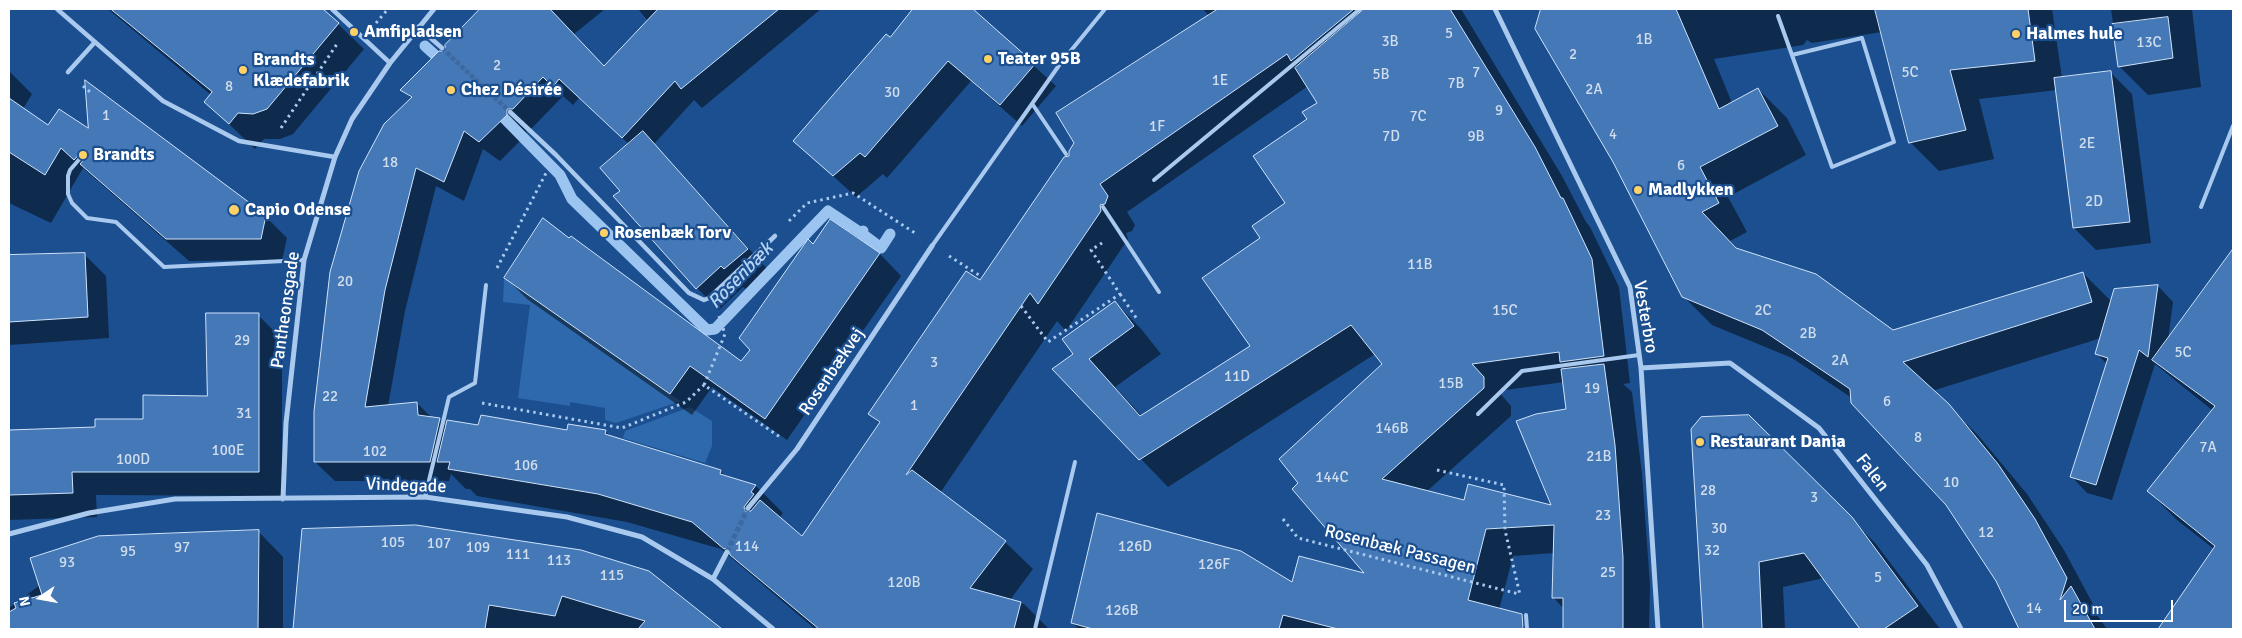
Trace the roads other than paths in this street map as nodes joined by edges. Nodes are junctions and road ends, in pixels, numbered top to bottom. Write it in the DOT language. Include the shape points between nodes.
graph roads {
  1 [pos="57,9"];
  2 [pos="332,9"];
  3 [pos="434,9"];
  4 [pos="1104,9"];
  5 [pos="1360,9"];
  6 [pos="1495,9"];
  7 [pos="1778,16"];
  8 [pos="418,27"];
  9 [pos="95,42"];
  10 [pos="442,48"];
  11 [pos="1792,56"];
  12 [pos="390,63"];
  13 [pos="68,72"];
  14 [pos="1033,105"];
  15 [pos="510,112"];
  16 [pos="2233,126"];
  17 [pos="1066,154"];
  18 [pos="83,155"];
  19 [pos="334,157"];
  20 [pos="1154,180"];
  21 [pos="1103,207"];
  22 [pos="2201,207"];
  23 [pos="775,236"];
  24 [pos="932,246"];
  25 [pos="304,260"];
  26 [pos="486,285"];
  27 [pos="1159,292"];
  28 [pos="1639,355"];
  29 [pos="1641,368"];
  30 [pos="1478,414"];
  31 [pos="1075,462"];
  32 [pos="425,497"];
  33 [pos="283,499"];
  34 [pos="748,508"];
  35 [pos="9,534"];
  36 [pos="728,552"];
  37 [pos="713,579"];
  38 [pos="1526,615"];
  39 [pos="773,629"];
  40 [pos="1035,629"];
  41 [pos="1527,629"];
  42 [pos="1658,629"];
  43 [pos="1961,629"];
  1 -- 9 [label="street"];
  2 -- 12 [label="street"];
  3 -- 8 [label="street, Pantheonsgade"];
  4 -- 14 [label="lane" via="1060,64"];
  5 -- 20 [label="lane"];
  6 -- 28 [label="street, Vesterbro" via="1630,287"];
  7 -- 11 [label="lane"];
  8 -- 10 [label="street"];
  8 -- 12 [label="street, Pantheonsgade"];
  9 -- 13 [label="street"];
  9 -- 19 [label="street" via="163,101 239,141"];
  11 -- 11 [label="lane" via="1832,167 1894,142 1862,38"];
  12 -- 19 [label="street, Pantheonsgade" via="352,119"];
  14 -- 17 [label="lane"];
  14 -- 24 [label="lane"];
  15 -- 23 [label="street" via="689,293 704,300 709,298"];
  16 -- 22 [label="lane"];
  18 -- 25 [label="lane" via="68,176 68,194 72,204 87,218 116,222 164,267"];
  19 -- 25 [label="street, Pantheonsgade"];
  21 -- 27 [label="lane"];
  24 -- 34 [label="street, Rosenbækvej" via="797,449"];
  25 -- 33 [label="street, Pantheonsgade" via="286,423"];
  26 -- 32 [label="lane" via="475,383 449,397"];
  28 -- 29 [label="street, Vesterbro"];
  28 -- 30 [label="lane" via="1522,371"];
  29 -- 42 [label="street, Vesterbro"];
  29 -- 43 [label="street, Falen" via="1730,363 1819,428 1927,565"];
  31 -- 40 [label="lane"];
  32 -- 33 [label="street, Vindegade"];
  32 -- 37 [label="street, Vindegade" via="567,517 642,537"];
  33 -- 35 [label="street, Vindegade" via="175,499 89,512"];
  36 -- 37 [label="street"];
  37 -- 39 [label="street, Vindegade"];
  38 -- 41 [label="lane"];
}
